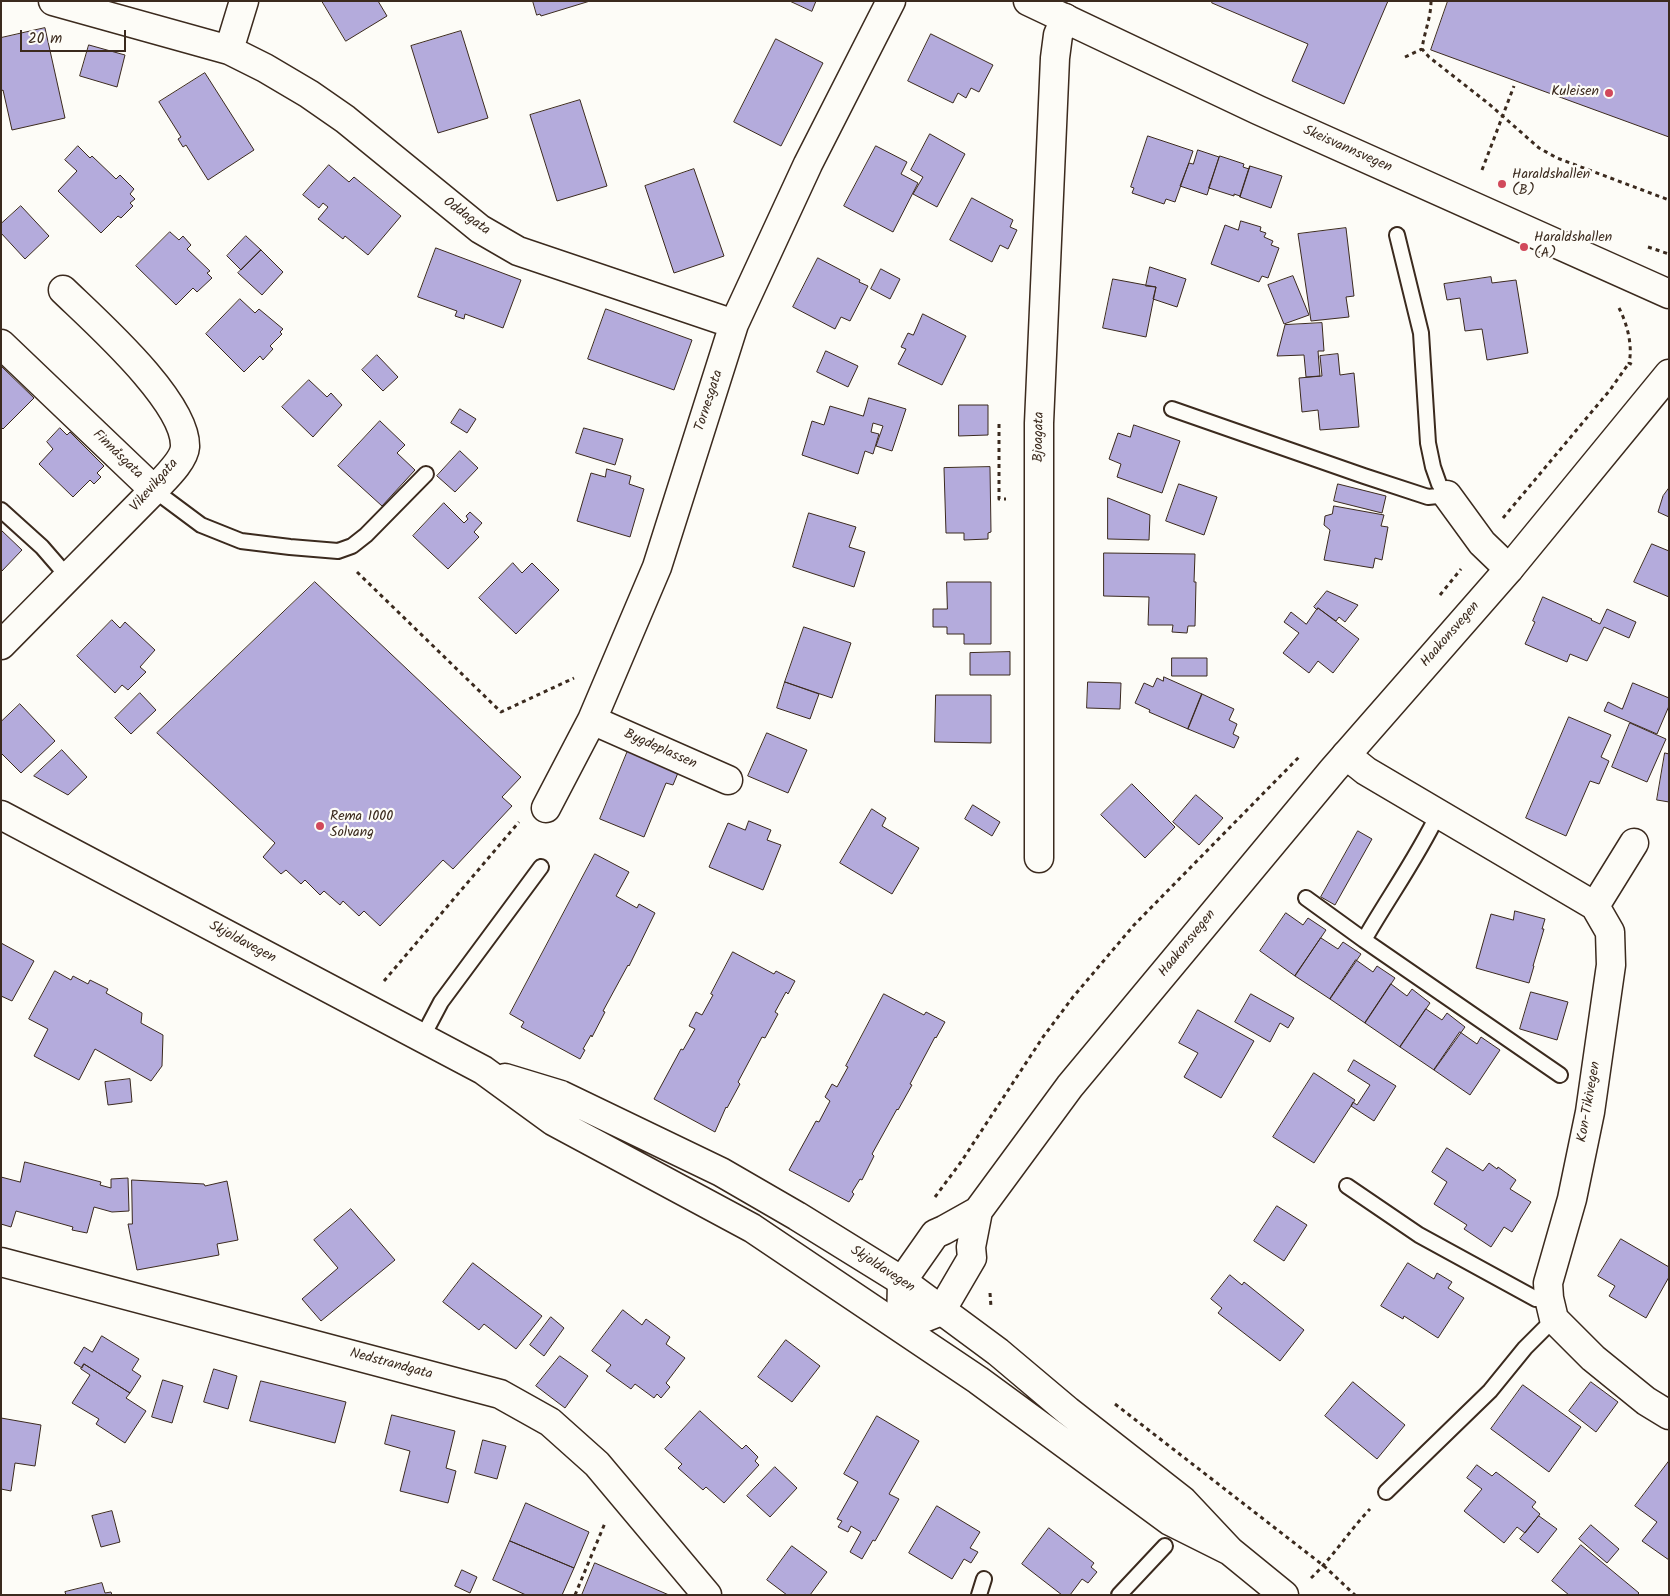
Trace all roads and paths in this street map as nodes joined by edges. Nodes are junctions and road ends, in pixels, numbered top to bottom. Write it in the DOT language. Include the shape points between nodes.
graph roads {
  1 [pos="53,1"];
  2 [pos="244,1"];
  3 [pos="891,1"];
  4 [pos="1028,1"];
  5 [pos="1432,1"];
  6 [pos="1065,18"];
  7 [pos="1422,49"];
  8 [pos="229,50"];
  9 [pos="1405,57"];
  10 [pos="1514,86"];
  11 [pos="1503,117"];
  12 [pos="1482,170"];
  13 [pos="1669,200"];
  14 [pos="1397,235"];
  15 [pos="63,290"];
  16 [pos="1669,294"];
  17 [pos="1618,307"];
  18 [pos="734,324"];
  19 [pos="1,344"];
  20 [pos="1629,362"];
  21 [pos="1638,367"];
  22 [pos="1669,374"];
  23 [pos="1172,408"];
  24 [pos="999,424"];
  25 [pos="426,474"];
  26 [pos="154,490"];
  27 [pos="1447,495"];
  28 [pos="1009,499"];
  29 [pos="1,510"];
  30 [pos="1482,542"];
  31 [pos="338,551"];
  32 [pos="1508,569"];
  33 [pos="68,577"];
  34 [pos="1435,602"];
  35 [pos="1,645"];
  36 [pos="619,657"];
  37 [pos="592,720"];
  38 [pos="1306,749"];
  39 [pos="1346,755"];
  40 [pos="728,780"];
  41 [pos="546,808"];
  42 [pos="1438,814"];
  43 [pos="1,815"];
  44 [pos="1634,843"];
  45 [pos="1039,858"];
  46 [pos="541,867"];
  47 [pos="1306,898"];
  48 [pos="1595,906"];
  49 [pos="1364,940"];
  50 [pos="362,1007"];
  51 [pos="422,1038"];
  52 [pos="482,1070"];
  53 [pos="1560,1075"];
  54 [pos="1347,1186"];
  55 [pos="930,1202"];
  56 [pos="978,1210"];
  57 [pos="1,1262"];
  58 [pos="902,1281"];
  59 [pos="990,1289"];
  60 [pos="1551,1308"];
  61 [pos="991,1309"];
  62 [pos="941,1311"];
  63 [pos="901,1327"];
  64 [pos="1113,1402"];
  65 [pos="1669,1415"];
  66 [pos="618,1490"];
  67 [pos="1386,1492"];
  68 [pos="1165,1546"];
  69 [pos="1230,1551"];
  70 [pos="1324,1566"];
  71 [pos="984,1579"];
  72 [pos="1285,1590"];
  73 [pos="575,1595"];
  74 [pos="707,1595"];
  75 [pos="979,1595"];
  76 [pos="1119,1595"];
  77 [pos="1355,1595"];
  1 -- 8 [label="street, Oddagata"];
  2 -- 8 [label="street"];
  3 -- 18 [label="street, Tornesgata" via="808,164"];
  4 -- 6 [label="street, Skeisvannsvegen"];
  5 -- 7 [label="path"];
  6 -- 16 [label="street, Skeisvannsvegen" via="1258,110"];
  6 -- 45 [label="street, Bjoagata" via="1058,35 1055,58 1039,423"];
  7 -- 9 [label="path"];
  7 -- 11 [label="path"];
  8 -- 18 [label="street, Oddagata" via="266,68 345,119 480,229 518,251"];
  10 -- 11 [label="path"];
  11 -- 12 [label="path"];
  11 -- 13 [label="path" via="1539,148 1557,158"];
  14 -- 27 [label="lane" via="1421,333 1428,443 1439,484"];
  15 -- 26 [label="street, Vikevikgata" via="136,361 162,393 180,426 185,448 176,466"];
  17 -- 20 [label="path" via="1625,320"];
  18 -- 36 [label="street, Tornesgata" via="657,567"];
  19 -- 26 [label="street, Finnåsgata"];
  20 -- 21 [label="path"];
  20 -- 30 [label="path" via="1610,390"];
  22 -- 32 [label="street, Haakonsvegen"];
  23 -- 27 [label="lane" via="1428,497"];
  24 -- 28 [label="path" via="999,499"];
  25 -- 31 [label="lane" via="366,535 352,546"];
  26 -- 31 [label="lane, Finnåsgata" via="200,524 241,541"];
  26 -- 33 [label="street, Vikevikgata"];
  27 -- 30 [label="street"];
  29 -- 33 [label="lane" via="42,547"];
  30 -- 32 [label="street"];
  30 -- 34 [label="path"];
  31 -- 36 [label="path" via="501,712"];
  32 -- 39 [label="street, Haakonsvegen"];
  33 -- 35 [label="street, Vikevikgata"];
  36 -- 37 [label="street, Tornesgata"];
  37 -- 40 [label="street, Bygdeplassen"];
  37 -- 41 [label="street, Tornesgata"];
  38 -- 55 [label="path" via="1134,925 1073,997 961,1162"];
  39 -- 42 [label="street, Kon-Tikivegen" via="1366,771"];
  39 -- 56 [label="street, Haakonsvegen" via="1070,1086"];
  41 -- 50 [label="path" via="522,819"];
  42 -- 48 [label="street, Kon-Tikivegen"];
  42 -- 49 [label="lane" via="1423,846"];
  43 -- 50 [label="street, Skjoldavegen"];
  44 -- 48 [label="street"];
  46 -- 51 [label="lane" via="441,1002"];
  47 -- 49 [label="lane"];
  48 -- 60 [label="street, Kon-Tikivegen" via="1610,932 1611,965 1590,1112 1572,1198 1548,1283"];
  49 -- 53 [label="lane"];
  50 -- 51 [label="street, Skjoldavegen"];
  51 -- 52 [label="street, Skjoldavegen"];
  52 -- 58 [label="street, Skjoldavegen" via="561,1095 721,1172"];
  52 -- 63 [label="street, Skjoldavegen" via="553,1121 752,1228"];
  54 -- 60 [label="lane" via="1419,1235"];
  56 -- 58 [label="street" via="935,1234"];
  56 -- 62 [label="street, Haakonsvegen" via="972,1258"];
  57 -- 66 [label="street, Nedstrandgata" via="500,1394 550,1422 597,1464"];
  58 -- 62 [label="street, Skjoldavegen"];
  58 -- 63 [label="street"];
  59 -- 61 [label="path"];
  60 -- 65 [label="street" via="1593,1358 1646,1401"];
  60 -- 67 [label="lane" via="1525,1348 1490,1391"];
  62 -- 63 [label="street"];
  62 -- 69 [label="street, Skjoldavegen" via="998,1352 1183,1501"];
  63 -- 69 [label="street, Skjoldavegen" via="1170,1521"];
  64 -- 70 [label="path"];
  66 -- 73 [label="path"];
  66 -- 74 [label="street, Nedstrandgata"];
  67 -- 70 [label="path" via="1360,1519"];
  68 -- 76 [label="lane"];
  69 -- 72 [label="street, Skjoldavegen"];
  70 -- 72 [label="path"];
  70 -- 77 [label="path"];
  71 -- 75 [label="lane"];
}
